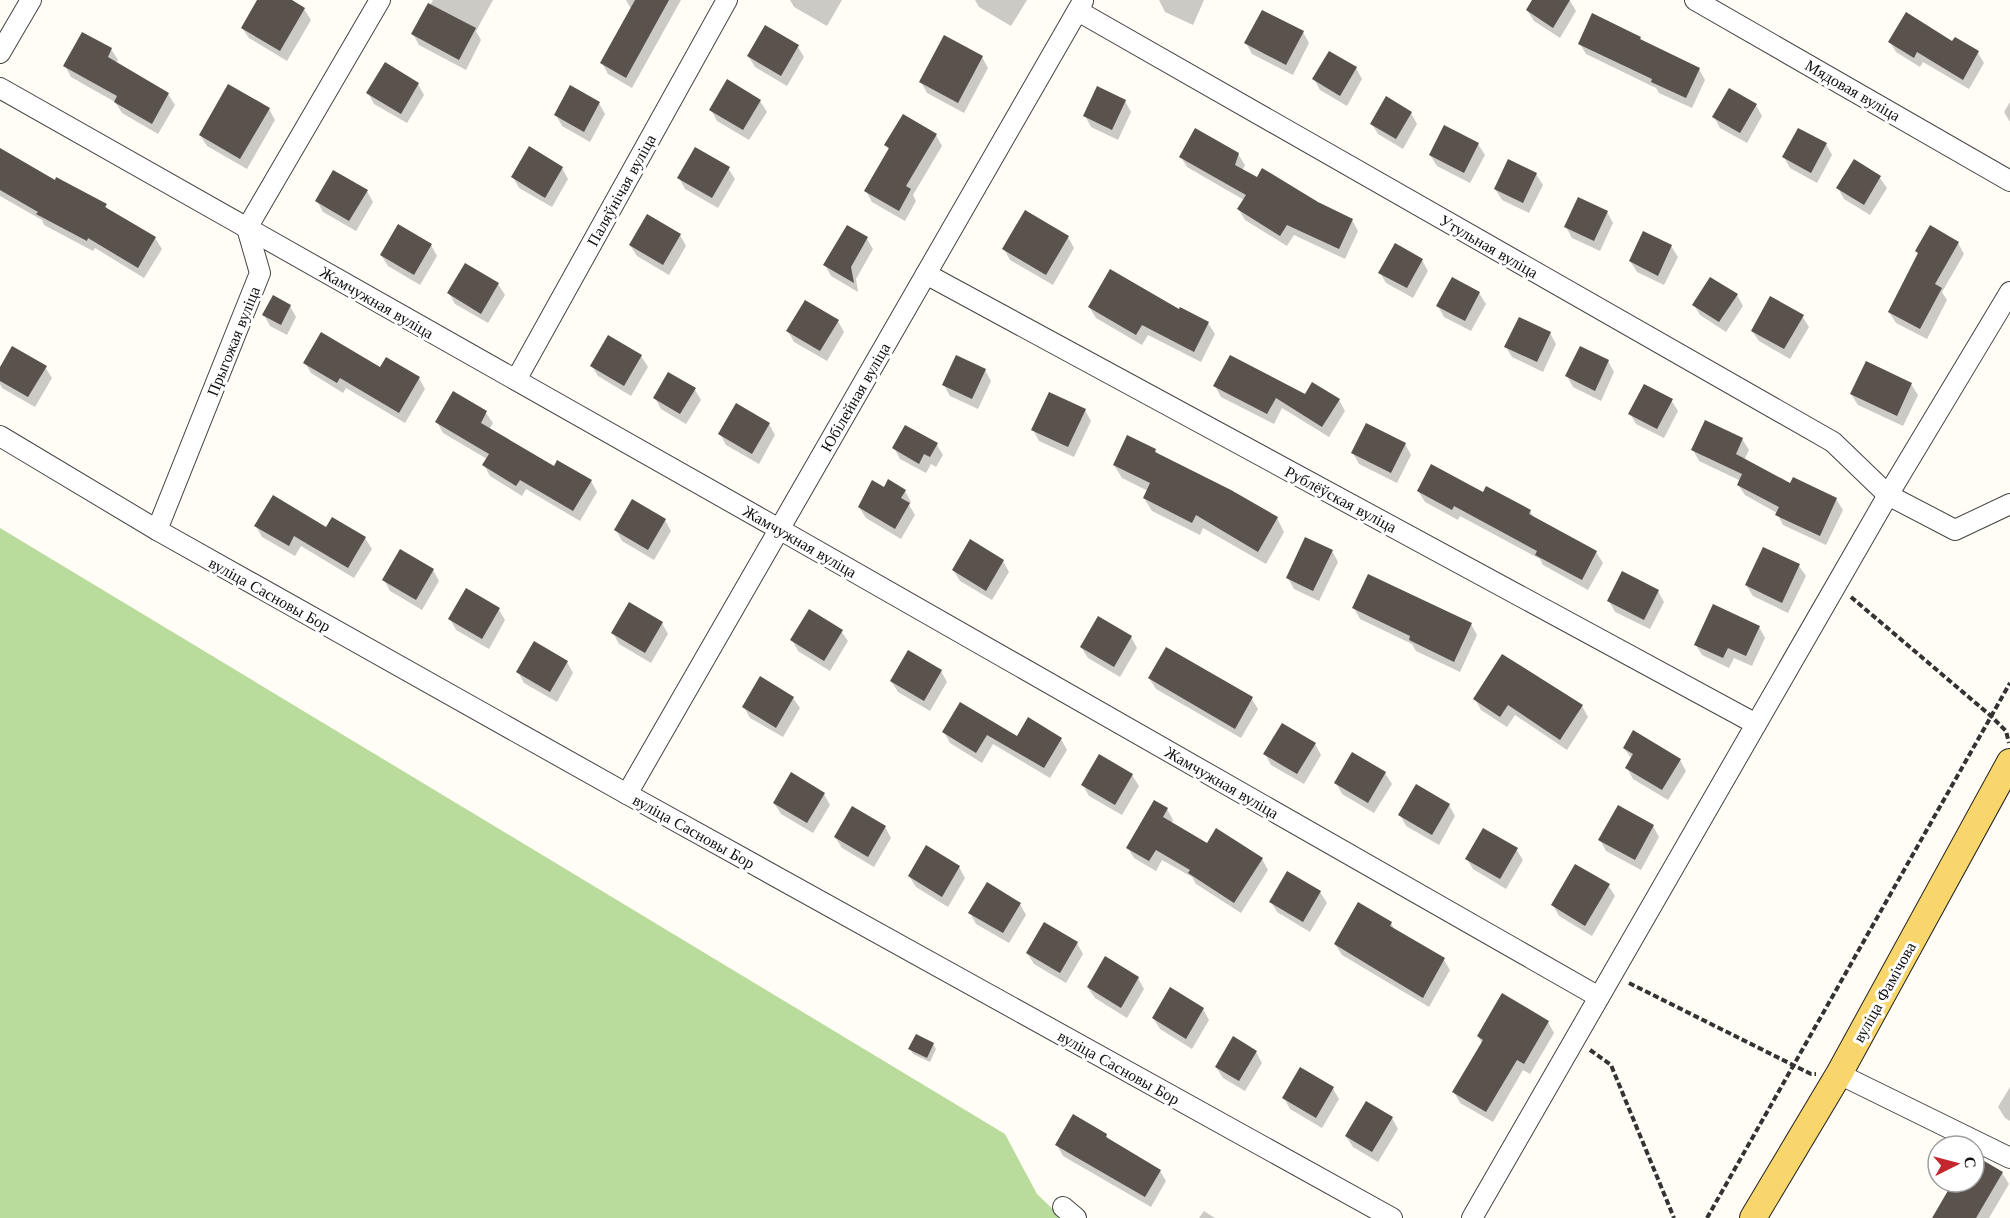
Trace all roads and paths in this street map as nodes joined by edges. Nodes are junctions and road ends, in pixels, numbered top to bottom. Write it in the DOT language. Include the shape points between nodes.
graph roads {
  1 [pos="31,0"];
  2 [pos="380,0"];
  3 [pos="727,0"];
  4 [pos="1695,0"];
  5 [pos="1081,6"];
  6 [pos="0,53"];
  7 [pos="0,88"];
  8 [pos="2010,181"];
  9 [pos="247,228"];
  10 [pos="926,274"];
  11 [pos="2010,292"];
  12 [pos="516,380"];
  13 [pos="0,436"];
  14 [pos="1888,495"];
  15 [pos="2010,504"];
  16 [pos="779,529"];
  17 [pos="157,530"];
  18 [pos="1837,585"];
  19 [pos="2010,683"];
  20 [pos="1991,716"];
  21 [pos="1756,724"];
  22 [pos="2010,745"];
  23 [pos="2010,762"];
  24 [pos="627,794"];
  25 [pos="1612,974"];
  26 [pos="1599,998"];
  27 [pos="1575,1039"];
  28 [pos="1794,1065"];
  29 [pos="1839,1074"];
  30 [pos="2010,1158"];
  31 [pos="1392,1218"];
  32 [pos="1472,1218"];
  33 [pos="1674,1218"];
  34 [pos="1707,1218"];
  35 [pos="1753,1218"];
  1 -- 6 [label="street"];
  2 -- 9 [label="street"];
  3 -- 12 [label="street, Паляўнічая вуліца"];
  4 -- 8 [label="street, Мядовая вуліца"];
  5 -- 10 [label="street, Юбілейная вуліца"];
  5 -- 14 [label="street, Утульная вуліца" via="1833,442"];
  7 -- 9 [label="street, Жамчужная вуліца"];
  9 -- 12 [label="street, Жамчужная вуліца"];
  9 -- 17 [label="street, Прыгожая вуліца" via="260,273"];
  10 -- 16 [label="street, Юбілейная вуліца"];
  10 -- 21 [label="street, Рублёўская вуліца"];
  11 -- 14 [label="street"];
  12 -- 16 [label="street, Жамчужная вуліца"];
  13 -- 17 [label="street, вуліца Сасновы Бор"];
  14 -- 15 [label="street, Утульная вуліца" via="1954,530"];
  14 -- 18 [label="street"];
  16 -- 24 [label="street, Юбілейная вуліца"];
  16 -- 26 [label="street, Жамчужная вуліца"];
  17 -- 24 [label="street, вуліца Сасновы Бор"];
  18 -- 20 [label="path"];
  18 -- 21 [label="street"];
  19 -- 20 [label="path"];
  20 -- 22 [label="path" via="2006,730"];
  20 -- 28 [label="path"];
  21 -- 25 [label="street"];
  23 -- 29 [label="main road, вуліца Фамічова"];
  24 -- 31 [label="street, вуліца Сасновы Бор"];
  25 -- 26 [label="street"];
  25 -- 28 [label="path"];
  26 -- 27 [label="street"];
  27 -- 32 [label="street"];
  27 -- 33 [label="path" via="1611,1065"];
  28 -- 29 [label="path" via="1811,1074"];
  28 -- 34 [label="path"];
  29 -- 30 [label="street"];
  29 -- 35 [label="main road, вуліца Фамічова"];
}
